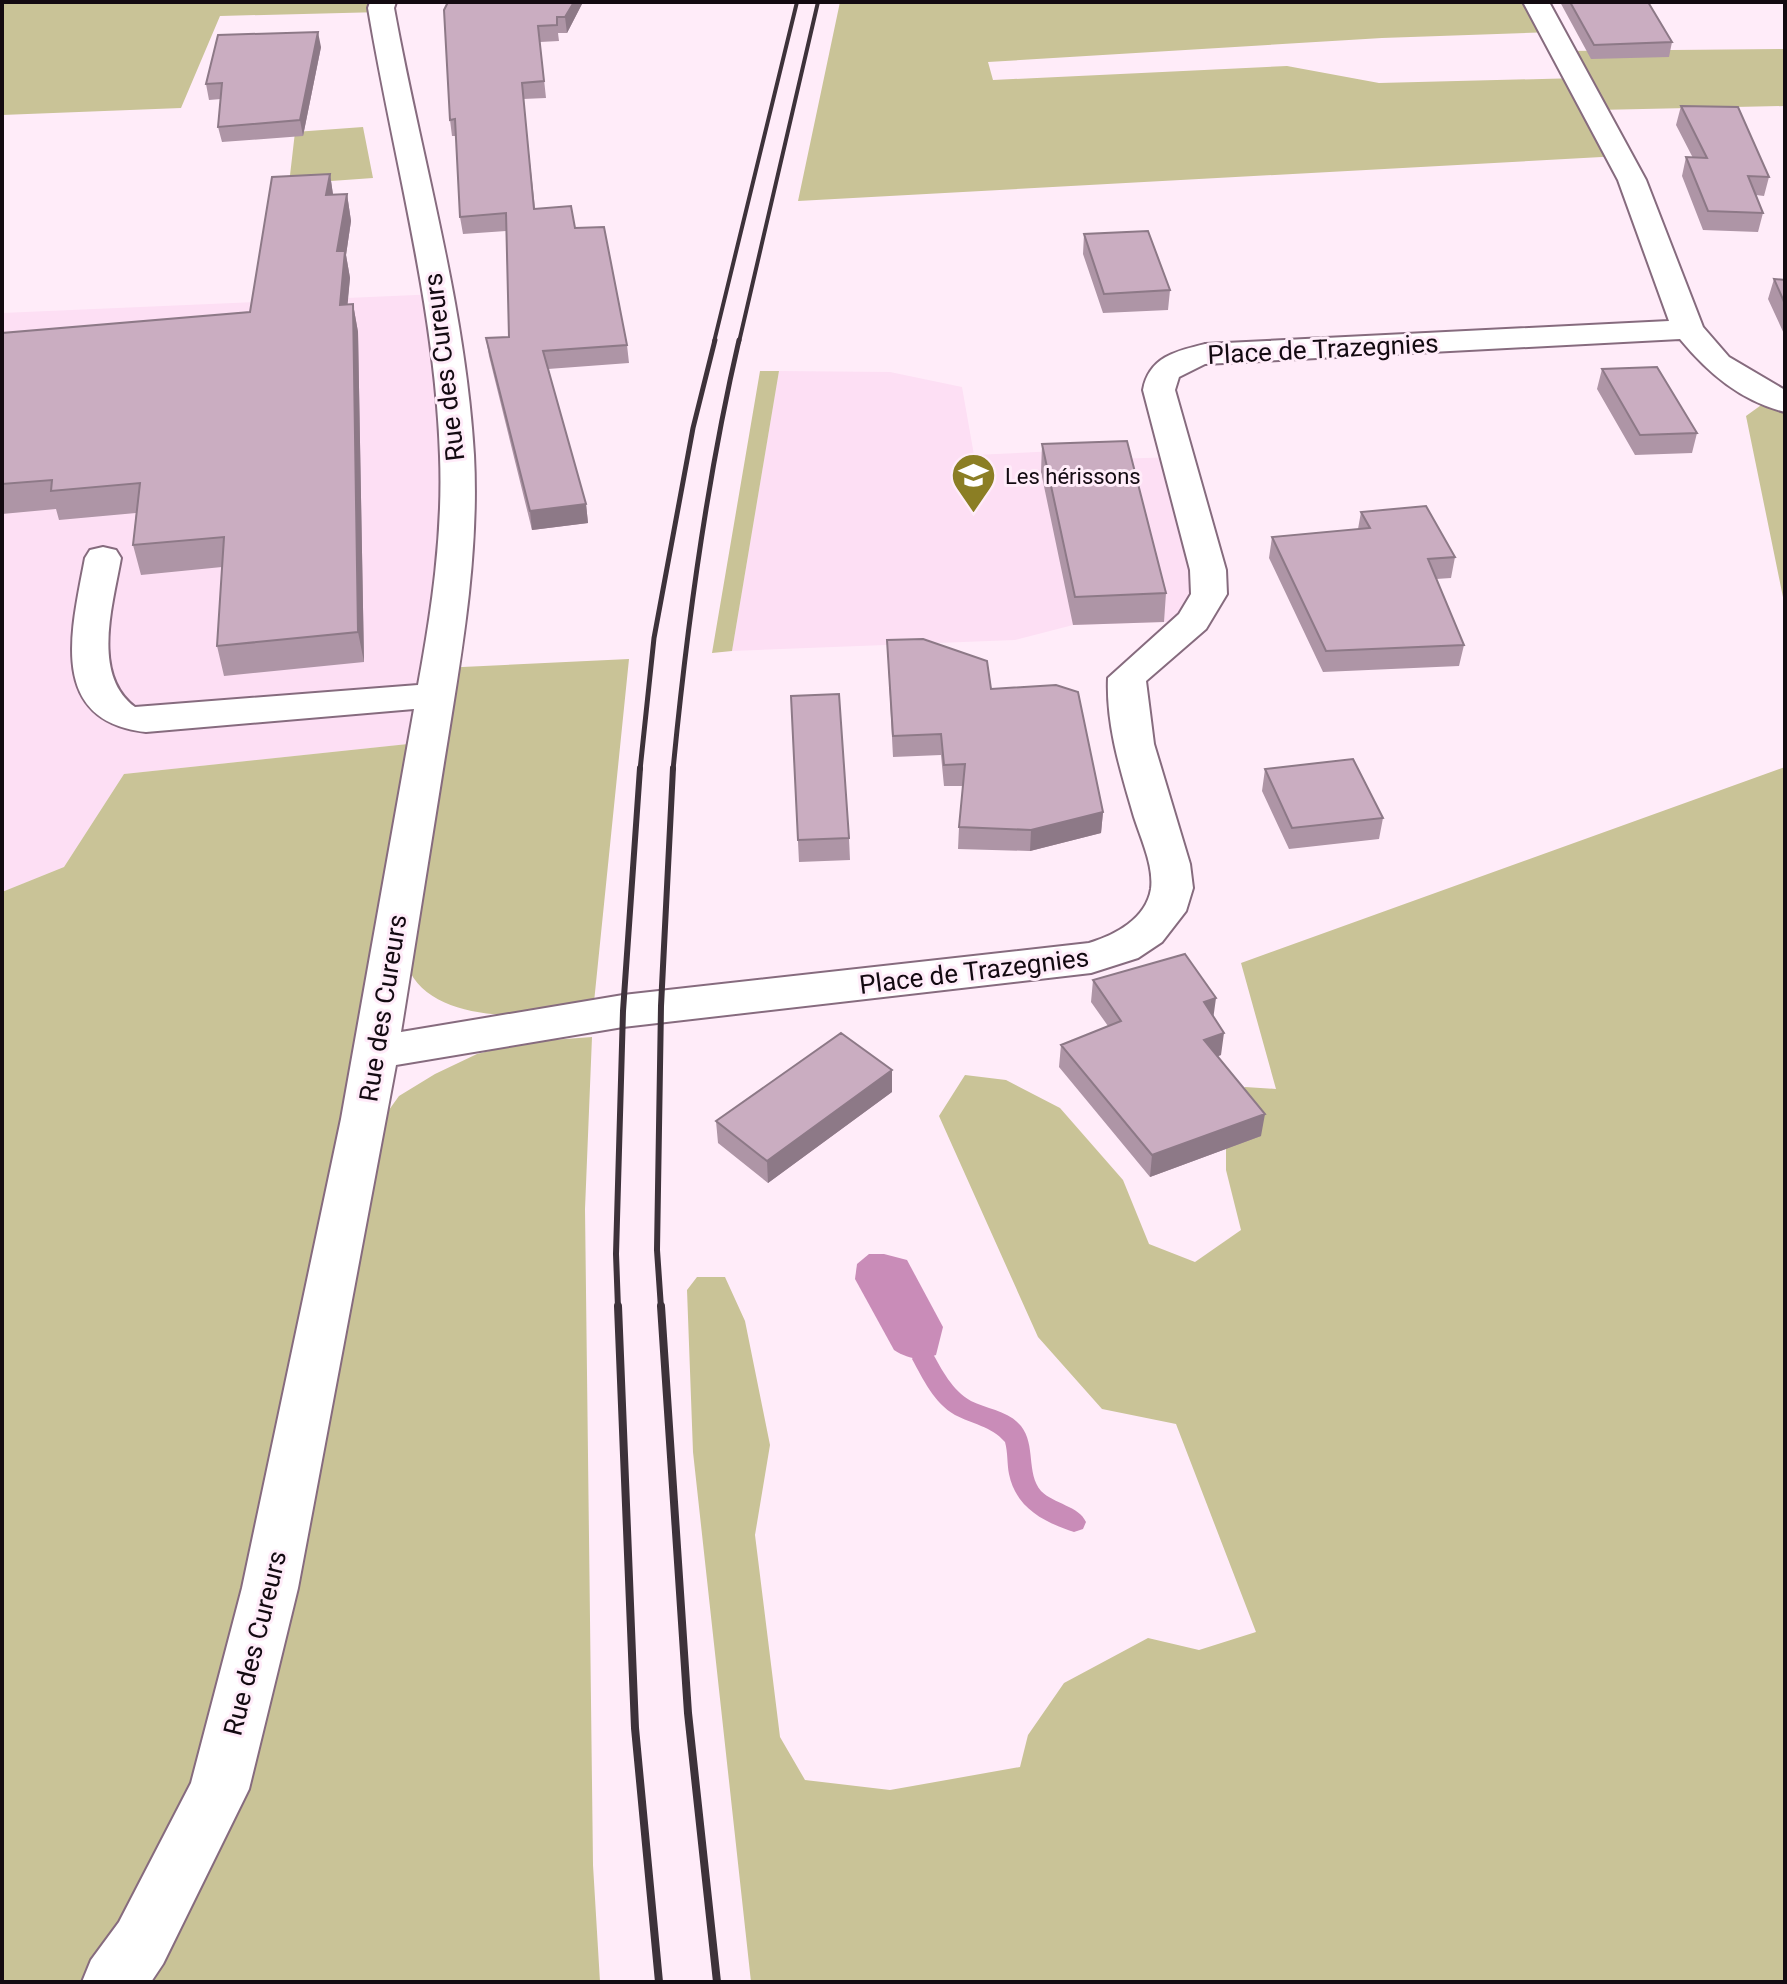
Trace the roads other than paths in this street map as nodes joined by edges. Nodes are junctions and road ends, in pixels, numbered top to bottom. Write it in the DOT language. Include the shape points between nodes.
graph roads {
  1 [pos="383,2"];
  2 [pos="1536,2"];
  3 [pos="1688,329"];
  4 [pos="1785,402"];
  5 [pos="103,558"];
  6 [pos="436,695"];
  7 [pos="375,1052"];
  8 [pos="113,1982"];
  1 -- 6 [label="street, Rue des Cureurs" via="399,112 439,294 457,456 457,537"];
  2 -- 3 [label="street" via="1632,180"];
  3 -- 4 [label="street" via="1718,364"];
  3 -- 7 [label="street, Place de Trazegnies" via="1205,354 1167,368 1159,390 1208,570 1209,594 1193,621 1127,678 1129,721 1172,888 1165,911 1123,948 1091,958 969,974 623,1011"];
  5 -- 6 [label="street" via="89,655 95,683 121,716 146,720"];
  6 -- 7 [label="street, Rue des Cureurs"];
  7 -- 8 [label="street, Rue des Cureurs" via="270,1588 219,1789 141,1943"];
}
